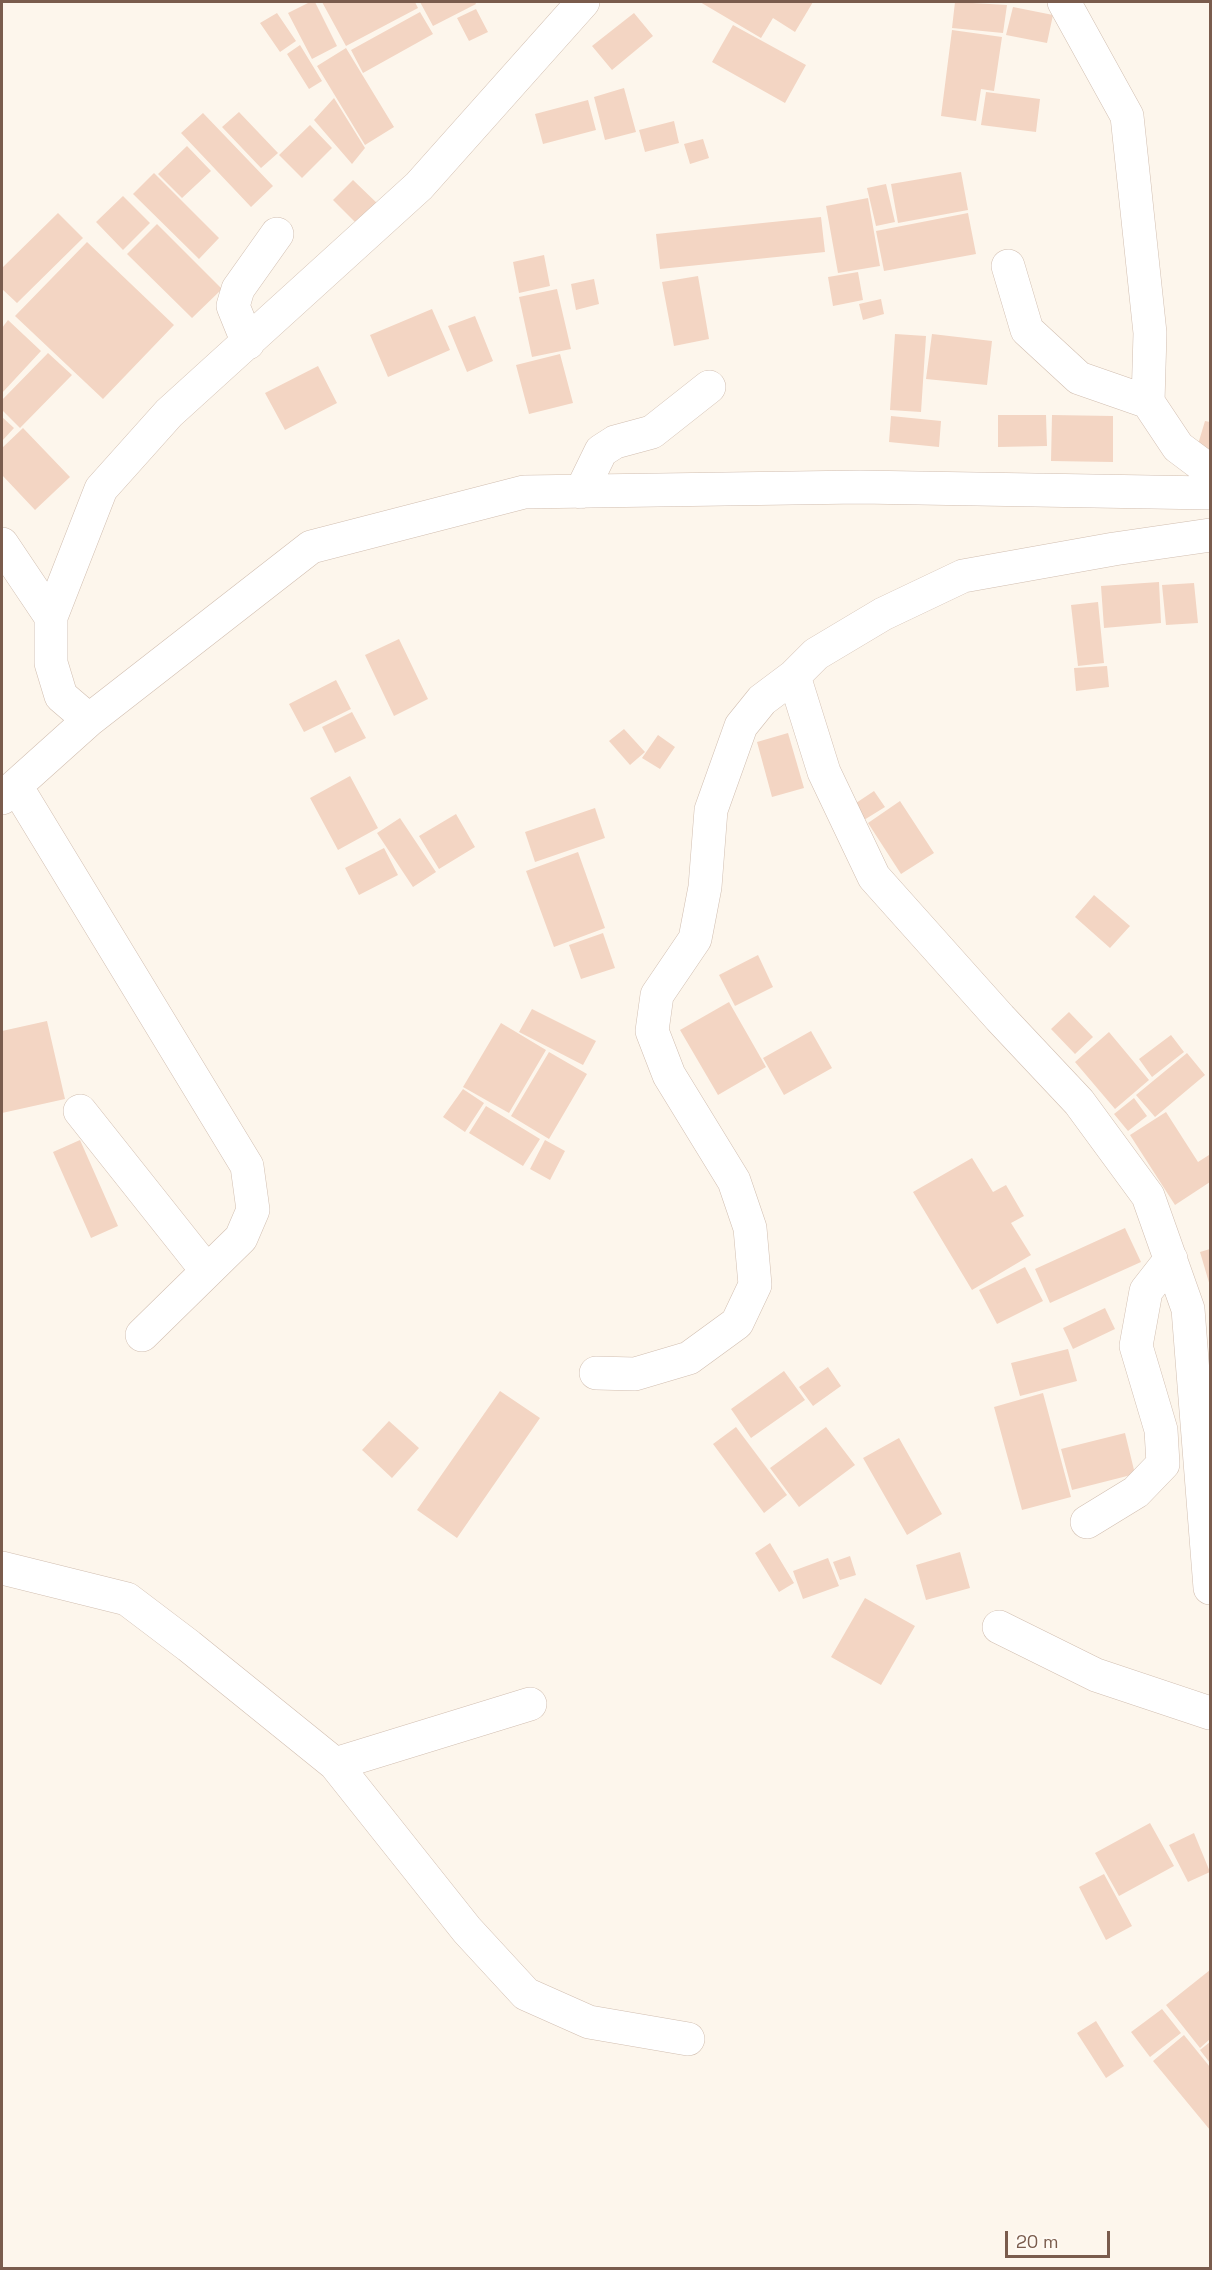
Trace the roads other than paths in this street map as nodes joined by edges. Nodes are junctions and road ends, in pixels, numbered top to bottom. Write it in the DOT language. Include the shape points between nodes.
graph roads {
  1 [pos="583,2"];
  2 [pos="1064,2"];
  3 [pos="276,234"];
  4 [pos="1008,266"];
  5 [pos="248,343"];
  6 [pos="709,387"];
  7 [pos="1148,402"];
  8 [pos="1210,471"];
  9 [pos="581,492"];
  10 [pos="1210,493"];
  11 [pos="1210,535"];
  12 [pos="2,544"];
  13 [pos="51,617"];
  14 [pos="794,676"];
  15 [pos="89,720"];
  16 [pos="9,792"];
  17 [pos="80,1111"];
  18 [pos="1171,1259"];
  19 [pos="207,1271"];
  20 [pos="142,1335"];
  21 [pos="596,1373"];
  22 [pos="1087,1522"];
  23 [pos="2,1568"];
  24 [pos="1210,1588"];
  25 [pos="999,1627"];
  26 [pos="530,1704"];
  27 [pos="1210,1713"];
  28 [pos="335,1764"];
  29 [pos="688,2039"];
  1 -- 5 [label="street" via="419,186"];
  2 -- 7 [label="street" via="1127,116 1150,333"];
  3 -- 5 [label="street" via="238,289 233,306"];
  4 -- 7 [label="street" via="1027,330 1079,378"];
  5 -- 13 [label="street" via="170,413 101,489"];
  6 -- 9 [label="street" via="652,432 615,442 601,452"];
  7 -- 8 [label="street" via="1178,447"];
  9 -- 10 [label="street" via="860,487"];
  9 -- 15 [label="street" via="524,492 311,547"];
  11 -- 14 [label="street" via="963,576 874,619 816,654"];
  12 -- 13 [label="street"];
  13 -- 15 [label="street" via="51,663 61,696"];
  14 -- 18 [label="street" via="824,772 874,877 1079,1102 1149,1196"];
  14 -- 21 [label="street" via="762,700 741,726 711,810 705,887 695,939 657,995 652,1031 669,1075 734,1181 750,1228 755,1284 737,1323 689,1358 635,1374"];
  15 -- 16 [label="street"];
  16 -- 19 [label="street" via="247,1166 253,1210 241,1238"];
  17 -- 19 [label="street"];
  18 -- 22 [label="street" via="1146,1291 1136,1346 1161,1430 1163,1464 1136,1492"];
  18 -- 24 [label="street" via="1188,1309"];
  19 -- 20 [label="street"];
  23 -- 28 [label="street" via="127,1599"];
  25 -- 27 [label="street" via="1096,1675"];
  26 -- 28 [label="street"];
  28 -- 29 [label="street" via="467,1930 525,1994 589,2022"];
}
